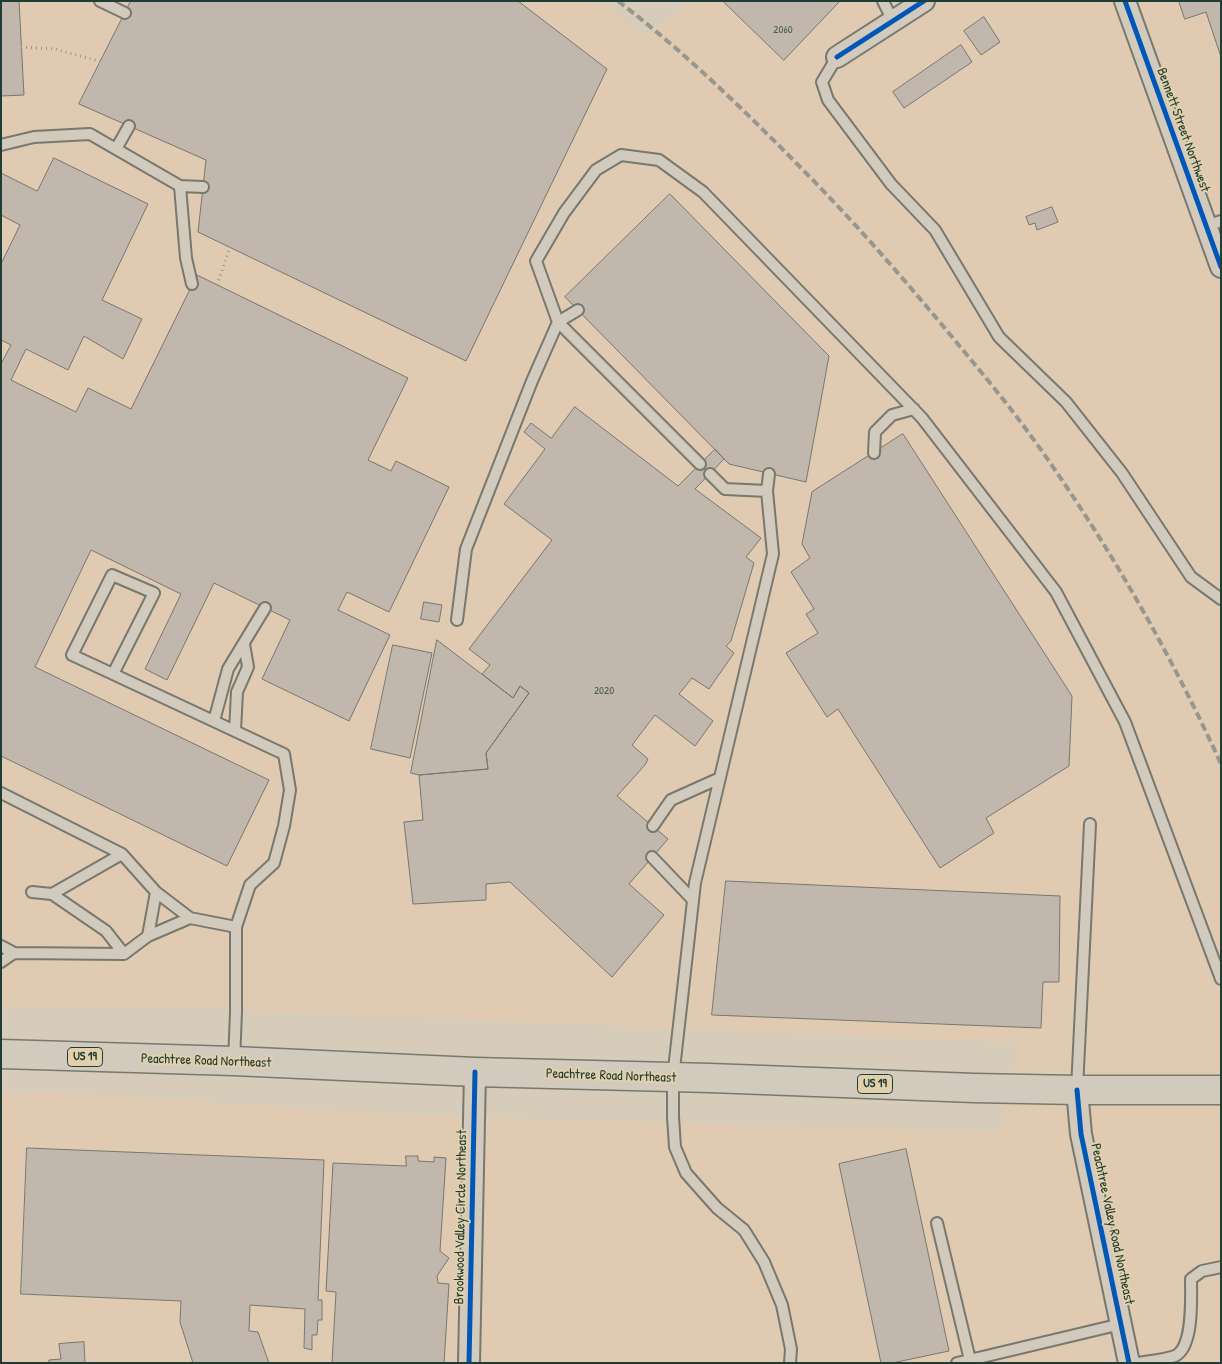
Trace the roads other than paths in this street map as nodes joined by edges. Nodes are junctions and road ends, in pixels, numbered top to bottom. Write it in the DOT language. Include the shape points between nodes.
graph roads {
  1 [pos="100,1"];
  2 [pos="884,1"];
  3 [pos="924,1"];
  4 [pos="1125,1"];
  5 [pos="125,13"];
  6 [pos="893,21"];
  7 [pos="837,57"];
  8 [pos="129,126"];
  9 [pos="1,145"];
  10 [pos="116,149"];
  11 [pos="180,186"];
  12 [pos="203,187"];
  13 [pos="1213,224"];
  14 [pos="1221,267"];
  15 [pos="192,284"];
  16 [pos="578,310"];
  17 [pos="558,322"];
  18 [pos="914,409"];
  19 [pos="874,453"];
  20 [pos="700,464"];
  21 [pos="710,474"];
  22 [pos="769,474"];
  23 [pos="767,491"];
  24 [pos="1221,600"];
  25 [pos="265,608"];
  26 [pos="456,620"];
  27 [pos="244,644"];
  28 [pos="113,674"];
  29 [pos="214,721"];
  30 [pos="236,731"];
  31 [pos="720,778"];
  32 [pos="1,793"];
  33 [pos="1090,824"];
  34 [pos="653,826"];
  35 [pos="122,854"];
  36 [pos="652,857"];
  37 [pos="32,892"];
  38 [pos="156,892"];
  39 [pos="52,894"];
  40 [pos="693,900"];
  41 [pos="190,918"];
  42 [pos="236,927"];
  43 [pos="148,936"];
  44 [pos="1,946"];
  45 [pos="14,953"];
  46 [pos="124,954"];
  47 [pos="1,962"];
  48 [pos="1221,979"];
  49 [pos="1,1054"];
  50 [pos="234,1061"];
  51 [pos="475,1072"];
  52 [pos="673,1078"];
  53 [pos="1077,1090"];
  54 [pos="1221,1090"];
  55 [pos="937,1223"];
  56 [pos="1221,1267"];
  57 [pos="1121,1324"];
  58 [pos="970,1360"];
  59 [pos="469,1363"];
  60 [pos="790,1363"];
  61 [pos="957,1363"];
  62 [pos="1129,1363"];
  63 [pos="1137,1363"];
  1 -- 5 [label="lane"];
  2 -- 6 [label="lane"];
  3 -- 6 [label="street"];
  4 -- 13 [label="street, Bennett Street Northwest"];
  6 -- 7 [label="street"];
  7 -- 24 [label="lane" via="822,82 828,100 891,184 934,230 999,337 1066,402 1122,473 1191,577"];
  8 -- 10 [label="lane"];
  9 -- 10 [label="lane" via="34,136 90,134"];
  10 -- 11 [label="lane"];
  11 -- 12 [label="lane"];
  11 -- 15 [label="lane" via="186,258"];
  13 -- 14 [label="street, Bennett Street Northwest"];
  16 -- 17 [label="lane"];
  17 -- 18 [label="lane" via="536,261 564,213 596,170 621,155 659,160 703,192"];
  17 -- 20 [label="lane"];
  17 -- 26 [label="lane" via="466,549"];
  18 -- 19 [label="lane" via="892,415 875,432"];
  18 -- 48 [label="lane" via="1056,592 1125,722"];
  21 -- 23 [label="lane" via="725,489"];
  22 -- 23 [label="lane"];
  23 -- 31 [label="lane" via="773,554"];
  25 -- 27 [label="lane"];
  27 -- 29 [label="lane" via="228,669"];
  27 -- 30 [label="lane" via="248,668 237,692"];
  28 -- 28 [label="lane" via="154,594 112,575 72,655"];
  28 -- 29 [label="lane"];
  29 -- 30 [label="lane"];
  30 -- 42 [label="lane" via="284,754 290,790 274,863 250,885"];
  31 -- 34 [label="lane" via="671,800"];
  31 -- 40 [label="lane"];
  32 -- 35 [label="lane"];
  33 -- 53 [label="lane"];
  35 -- 38 [label="lane"];
  35 -- 39 [label="lane"];
  36 -- 40 [label="lane"];
  37 -- 39 [label="lane"];
  38 -- 41 [label="lane"];
  38 -- 43 [label="lane"];
  39 -- 46 [label="lane" via="106,931"];
  40 -- 52 [label="lane"];
  41 -- 42 [label="lane"];
  41 -- 43 [label="lane"];
  42 -- 50 [label="lane"];
  43 -- 46 [label="lane"];
  44 -- 45 [label="lane"];
  45 -- 46 [label="lane"];
  45 -- 47 [label="lane"];
  49 -- 50 [label="highway, Peachtree Road Northeast / US 19"];
  50 -- 51 [label="highway, Peachtree Road Northeast / US 19"];
  51 -- 52 [label="highway, Peachtree Road Northeast / US 19"];
  51 -- 59 [label="street, Brookwood Valley Circle Northeast"];
  52 -- 53 [label="highway, Peachtree Road Northeast / US 19"];
  52 -- 60 [label="lane" via="676,1146 686,1173 717,1208 744,1230 764,1262 782,1305 791,1349"];
  53 -- 54 [label="highway, Peachtree Road Northeast / US 19"];
  53 -- 57 [label="street, Peachtree Valley Road Northeast" via="1081,1134"];
  55 -- 58 [label="lane"];
  56 -- 63 [label="lane" via="1202,1271 1191,1279 1189,1328 1184,1349 1176,1356"];
  57 -- 58 [label="lane"];
  57 -- 62 [label="street, Peachtree Valley Road Northeast"];
  58 -- 61 [label="lane"];
}
